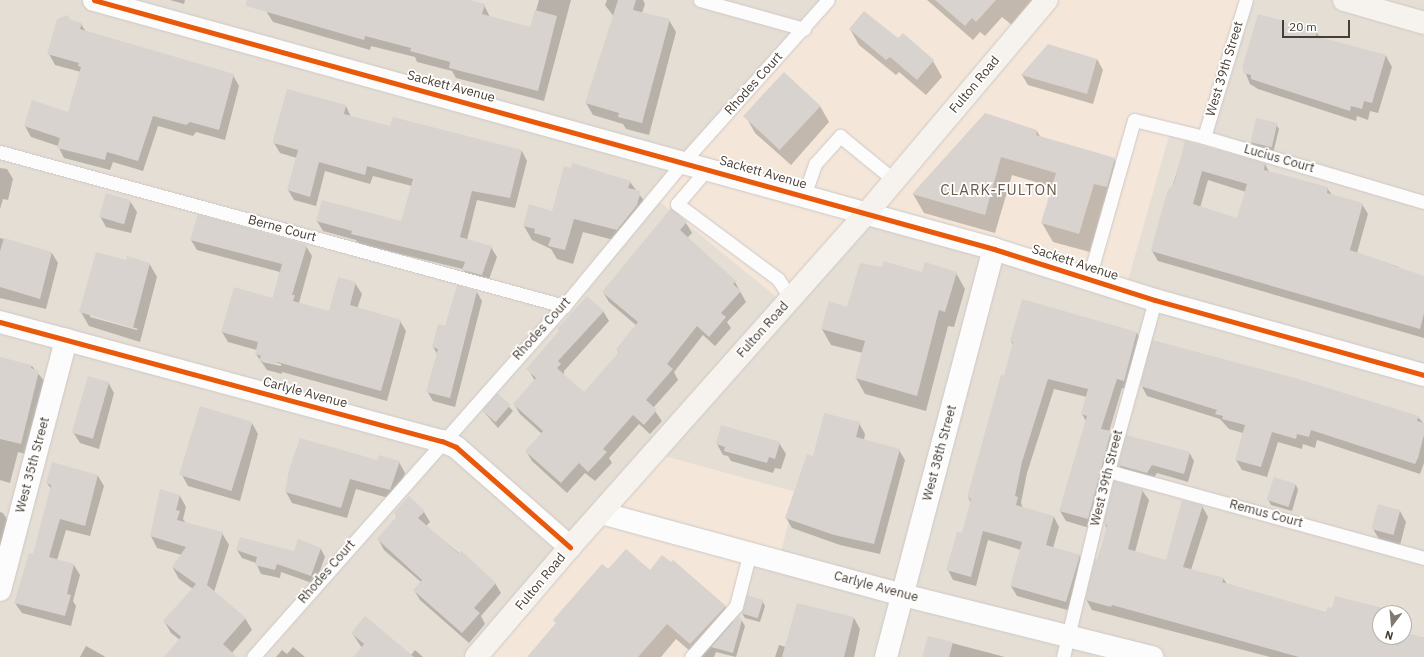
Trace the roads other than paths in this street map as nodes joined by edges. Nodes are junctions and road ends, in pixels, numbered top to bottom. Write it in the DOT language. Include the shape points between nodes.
graph roads {
  1 [pos="94,0"];
  2 [pos="700,0"];
  3 [pos="828,0"];
  4 [pos="1047,0"];
  5 [pos="1246,0"];
  6 [pos="1344,0"];
  7 [pos="1424,23"];
  8 [pos="804,29"];
  9 [pos="1204,137"];
  10 [pos="0,152"];
  11 [pos="683,162"];
  12 [pos="708,169"];
  13 [pos="894,180"];
  14 [pos="804,196"];
  15 [pos="1424,202"];
  16 [pos="866,214"];
  17 [pos="994,249"];
  18 [pos="1089,278"];
  19 [pos="791,299"];
  20 [pos="1155,300"];
  21 [pos="564,306"];
  22 [pos="0,322"];
  23 [pos="66,340"];
  24 [pos="1424,375"];
  25 [pos="442,441"];
  26 [pos="1108,471"];
  27 [pos="601,513"];
  28 [pos="570,547"];
  29 [pos="750,552"];
  30 [pos="1424,558"];
  31 [pos="0,590"];
  32 [pos="903,595"];
  33 [pos="1068,635"];
  34 [pos="253,657"];
  35 [pos="476,657"];
  36 [pos="691,657"];
  37 [pos="886,657"];
  38 [pos="1063,657"];
  39 [pos="1152,657"];
  1 -- 11 [label="street, Sackett Avenue"];
  2 -- 8 [label="lane"];
  3 -- 8 [label="lane, Rhodes Court"];
  4 -- 13 [label="main road, Fulton Road"];
  5 -- 9 [label="lane, West 39th Street"];
  6 -- 7 [label="main road"];
  8 -- 11 [label="lane, Rhodes Court"];
  9 -- 15 [label="lane, Lucius Court"];
  9 -- 18 [label="lane, Lucius Court" via="1134,120"];
  10 -- 21 [label="lane, Berne Court"];
  11 -- 12 [label="street, Sackett Avenue"];
  11 -- 21 [label="lane, Rhodes Court"];
  12 -- 14 [label="street, Sackett Avenue"];
  12 -- 19 [label="lane" via="677,204 778,279"];
  13 -- 14 [label="lane" via="840,136 815,164"];
  13 -- 16 [label="main road, Fulton Road"];
  14 -- 16 [label="street, Sackett Avenue"];
  16 -- 17 [label="street, Sackett Avenue"];
  16 -- 19 [label="main road, Fulton Road"];
  17 -- 18 [label="street, Sackett Avenue"];
  17 -- 32 [label="street, West 38th Street"];
  18 -- 20 [label="street, Sackett Avenue"];
  19 -- 27 [label="main road, Fulton Road"];
  20 -- 24 [label="street, Sackett Avenue"];
  20 -- 26 [label="lane, West 39th Street"];
  21 -- 25 [label="lane, Rhodes Court"];
  22 -- 23 [label="street, Carlyle Avenue"];
  23 -- 25 [label="street, Carlyle Avenue"];
  23 -- 31 [label="street, West 35th Street"];
  25 -- 28 [label="street, Carlyle Avenue" via="456,446"];
  25 -- 34 [label="lane, Rhodes Court"];
  26 -- 30 [label="lane, Remus Court"];
  26 -- 33 [label="lane, West 39th Street"];
  27 -- 28 [label="main road, Fulton Road"];
  27 -- 29 [label="street, Carlyle Avenue"];
  28 -- 35 [label="main road, Fulton Road"];
  29 -- 32 [label="street, Carlyle Avenue"];
  29 -- 36 [label="lane" via="736,606"];
  32 -- 33 [label="street, Carlyle Avenue"];
  32 -- 37 [label="street, West 38th Street"];
  33 -- 38 [label="lane, West 39th Street"];
  33 -- 39 [label="street, Carlyle Avenue"];
}
